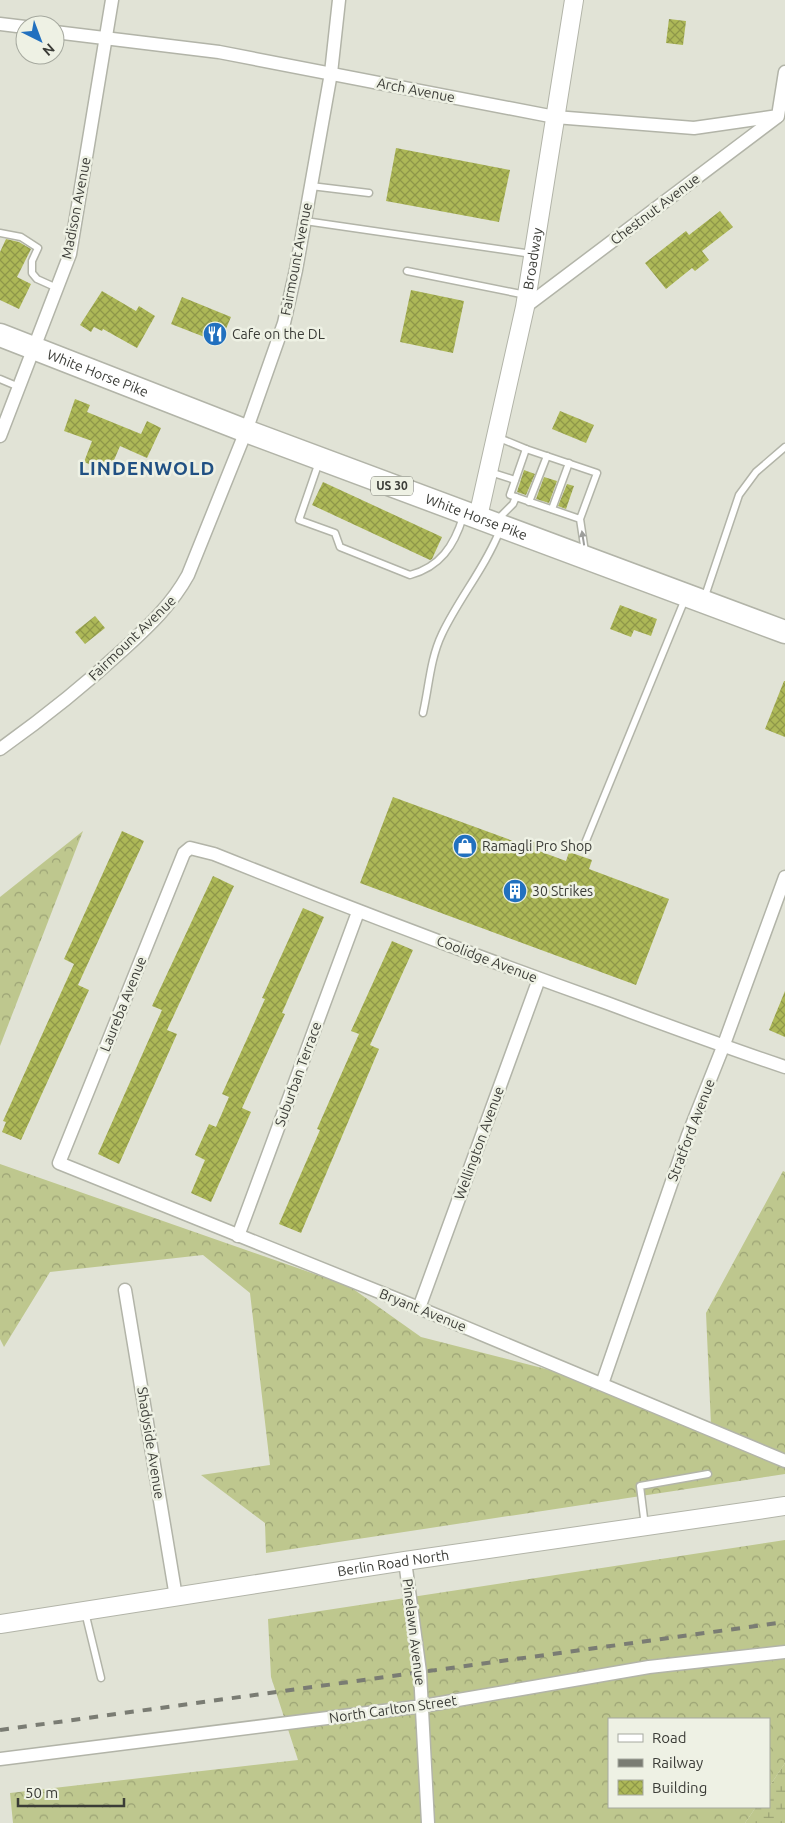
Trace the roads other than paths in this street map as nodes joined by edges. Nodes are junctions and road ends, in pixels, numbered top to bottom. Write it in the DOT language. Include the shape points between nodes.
graph roads {
  1 [pos="112,0"];
  2 [pos="339,0"];
  3 [pos="574,0"];
  4 [pos="0,24"];
  5 [pos="15,26"];
  6 [pos="65,33"];
  7 [pos="106,39"];
  8 [pos="785,72"];
  9 [pos="331,73"];
  10 [pos="781,113"];
  11 [pos="555,117"];
  12 [pos="311,186"];
  13 [pos="369,193"];
  14 [pos="305,221"];
  15 [pos="0,233"];
  16 [pos="534,254"];
  17 [pos="407,271"];
  18 [pos="57,288"];
  19 [pos="526,301"];
  20 [pos="0,335"];
  21 [pos="34,348"];
  22 [pos="0,379"];
  23 [pos="19,387"];
  24 [pos="246,431"];
  25 [pos="0,436"];
  26 [pos="496,437"];
  27 [pos="785,448"];
  28 [pos="526,449"];
  29 [pos="547,456"];
  30 [pos="320,458"];
  31 [pos="569,463"];
  32 [pos="488,471"];
  33 [pos="515,480"];
  34 [pos="516,497"];
  35 [pos="529,502"];
  36 [pos="552,510"];
  37 [pos="580,519"];
  38 [pos="485,520"];
  39 [pos="586,557"];
  40 [pos="686,595"];
  41 [pos="785,632"];
  42 [pos="423,713"];
  43 [pos="0,748"];
  44 [pos="190,848"];
  45 [pos="583,848"];
  46 [pos="785,877"];
  47 [pos="358,912"];
  48 [pos="539,979"];
  49 [pos="723,1047"];
  50 [pos="785,1067"];
  51 [pos="59,1163"];
  52 [pos="238,1236"];
  53 [pos="125,1290"];
  54 [pos="419,1308"];
  55 [pos="602,1384"];
  56 [pos="785,1461"];
  57 [pos="708,1474"];
  58 [pos="785,1506"];
  59 [pos="645,1526"];
  60 [pos="405,1561"];
  61 [pos="176,1596"];
  62 [pos="85,1611"];
  63 [pos="0,1624"];
  64 [pos="785,1652"];
  65 [pos="102,1678"];
  66 [pos="423,1706"];
  67 [pos="0,1759"];
  68 [pos="428,1823"];
  1 -- 7 [label="street, Madison Avenue"];
  2 -- 9 [label="street, Fairmount Avenue"];
  3 -- 11 [label="street, Broadway"];
  4 -- 5 [label="street"];
  6 -- 7 [label="street, Arch Avenue"];
  7 -- 9 [label="street, Arch Avenue" via="219,52"];
  7 -- 18 [label="street, Madison Avenue" via="70,254"];
  8 -- 10 [label="street"];
  9 -- 11 [label="street, Arch Avenue"];
  9 -- 12 [label="street, Fairmount Avenue"];
  10 -- 11 [label="street, Arch Avenue" via="694,128"];
  10 -- 19 [label="street, Chestnut Avenue"];
  11 -- 16 [label="street, Broadway"];
  12 -- 13 [label="lane"];
  12 -- 14 [label="street, Fairmount Avenue"];
  14 -- 16 [label="lane"];
  14 -- 24 [label="street, Fairmount Avenue" via="284,323"];
  15 -- 18 [label="lane" via="22,237 38,248 32,261 32,273 37,279"];
  16 -- 19 [label="street, Broadway"];
  17 -- 19 [label="lane"];
  18 -- 21 [label="street, Madison Avenue"];
  19 -- 26 [label="street, Broadway"];
  20 -- 21 [label="highway, White Horse Pike / US 30"];
  21 -- 23 [label="street, Madison Avenue"];
  21 -- 24 [label="highway, White Horse Pike / US 30"];
  22 -- 23 [label="lane"];
  23 -- 25 [label="street, Madison Avenue"];
  24 -- 30 [label="highway, White Horse Pike / US 30"];
  24 -- 43 [label="street, Fairmount Avenue" via="178,594 94,677 50,714"];
  26 -- 28 [label="lane"];
  26 -- 32 [label="street, Broadway"];
  27 -- 40 [label="lane" via="756,472 739,495 704,601"];
  28 -- 29 [label="lane"];
  28 -- 33 [label="lane"];
  29 -- 31 [label="lane"];
  29 -- 35 [label="lane"];
  30 -- 38 [label="highway, White Horse Pike / US 30"];
  30 -- 38 [label="lane" via="300,520 334,534 340,547 410,576 432,566 453,539"];
  31 -- 36 [label="lane"];
  31 -- 37 [label="lane" via="597,473"];
  32 -- 33 [label="lane"];
  32 -- 38 [label="street, Broadway"];
  33 -- 34 [label="lane" via="510,495"];
  34 -- 35 [label="lane"];
  34 -- 38 [label="lane" via="512,504"];
  35 -- 36 [label="lane"];
  36 -- 37 [label="lane"];
  39 -- 37 [label="lane, one-way"];
  38 -- 39 [label="highway, White Horse Pike / US 30"];
  38 -- 42 [label="lane" via="486,562 442,633"];
  39 -- 40 [label="highway, White Horse Pike / US 30"];
  40 -- 41 [label="highway, White Horse Pike / US 30"];
  40 -- 45 [label="lane"];
  44 -- 47 [label="street, Coolidge Avenue" via="214,854"];
  44 -- 51 [label="street, Laureba Avenue" via="184,853"];
  46 -- 49 [label="street, Stratford Avenue"];
  47 -- 48 [label="street, Coolidge Avenue"];
  47 -- 52 [label="street, Suburban Terrace"];
  48 -- 49 [label="street, Coolidge Avenue"];
  48 -- 54 [label="street, Wellington Avenue"];
  49 -- 50 [label="street, Coolidge Avenue"];
  49 -- 55 [label="street, Stratford Avenue" via="688,1135"];
  51 -- 52 [label="street, Bryant Avenue"];
  52 -- 54 [label="street, Bryant Avenue"];
  53 -- 61 [label="street, Shadyside Avenue"];
  54 -- 55 [label="street, Bryant Avenue"];
  55 -- 56 [label="street, Bryant Avenue"];
  57 -- 59 [label="lane" via="640,1486"];
  58 -- 59 [label="street, Berlin Road North"];
  59 -- 60 [label="street, Berlin Road North"];
  60 -- 61 [label="street, Berlin Road North"];
  60 -- 66 [label="street, Pinelawn Avenue"];
  61 -- 62 [label="street, Berlin Road North"];
  62 -- 63 [label="street, Berlin Road North"];
  62 -- 65 [label="lane"];
  64 -- 66 [label="street, North Carlton Street" via="649,1667"];
  66 -- 67 [label="street, North Carlton Street"];
  66 -- 68 [label="street, Pinelawn Avenue"];
}
